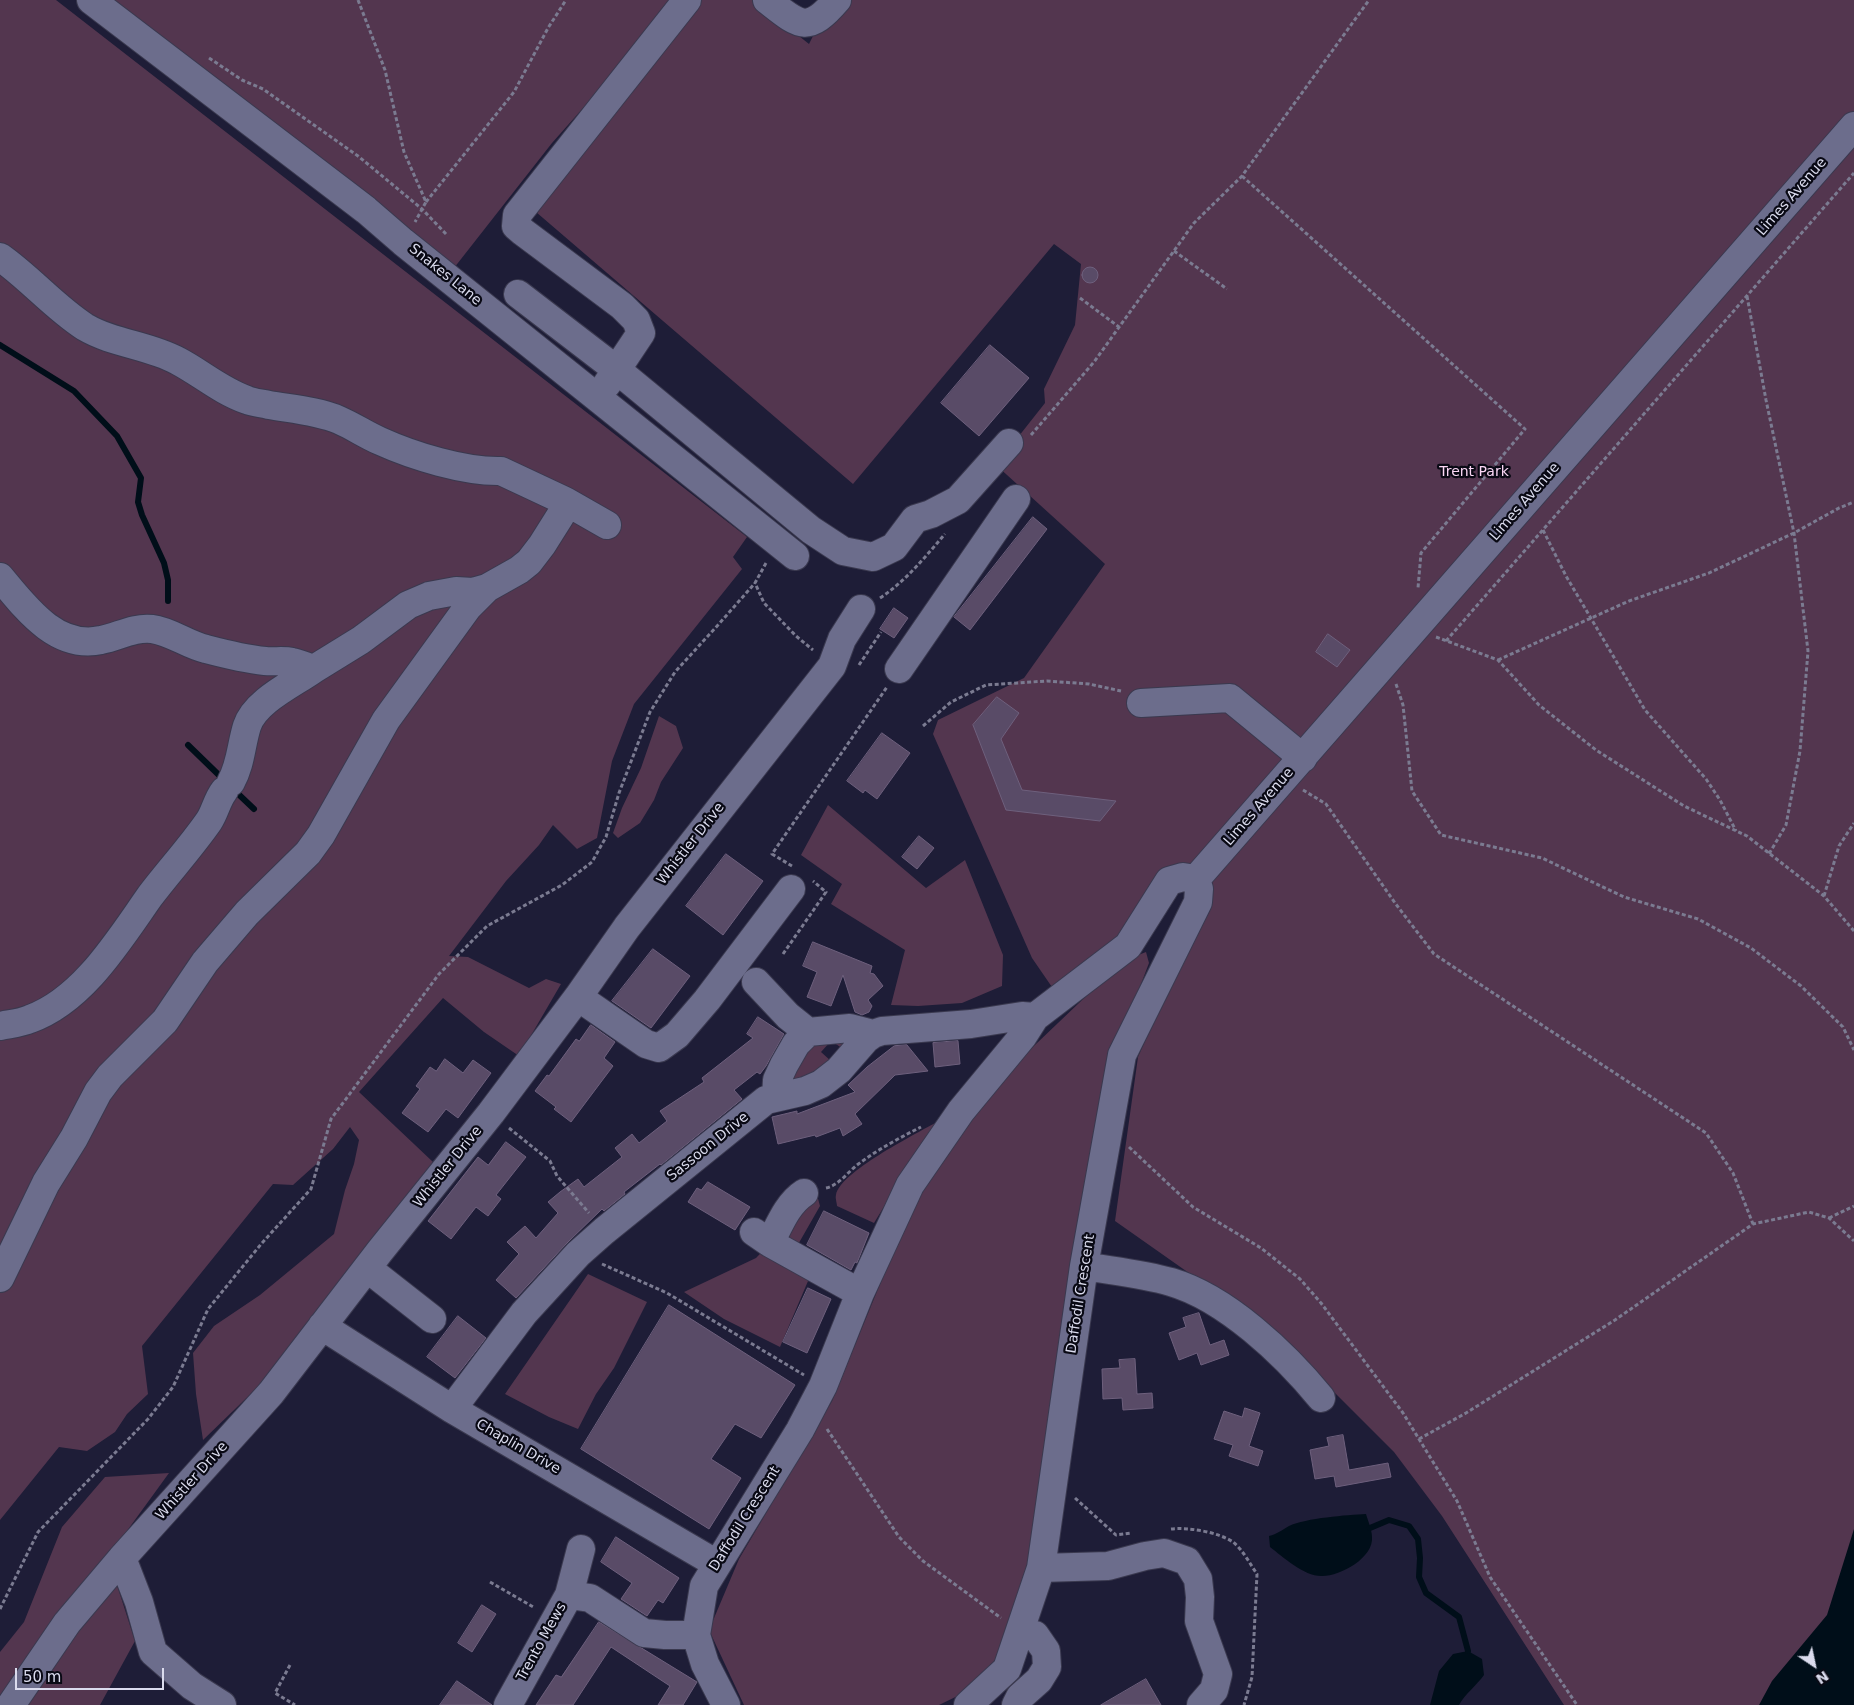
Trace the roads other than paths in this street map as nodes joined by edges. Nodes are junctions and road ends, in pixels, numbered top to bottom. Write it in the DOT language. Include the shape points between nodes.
graph roads {
  1 [pos="91,0"];
  2 [pos="687,0"];
  3 [pos="767,0"];
  4 [pos="837,0"];
  5 [pos="1854,126"];
  6 [pos="0,257"];
  7 [pos="518,294"];
  8 [pos="617,370"];
  9 [pos="598,398"];
  10 [pos="1017,443"];
  11 [pos="1016,499"];
  12 [pos="565,501"];
  13 [pos="608,525"];
  14 [pos="788,550"];
  15 [pos="0,577"];
  16 [pos="487,588"];
  17 [pos="861,609"];
  18 [pos="314,669"];
  19 [pos="899,670"];
  20 [pos="1141,703"];
  21 [pos="1303,758"];
  22 [pos="799,878"];
  23 [pos="1196,878"];
  24 [pos="756,982"];
  25 [pos="578,997"];
  26 [pos="1039,1014"];
  27 [pos="0,1026"];
  28 [pos="808,1032"];
  29 [pos="873,1034"];
  30 [pos="776,1097"];
  31 [pos="804,1194"];
  32 [pos="1084,1266"];
  33 [pos="367,1268"];
  34 [pos="0,1278"];
  35 [pos="860,1293"];
  36 [pos="432,1319"];
  37 [pos="322,1326"];
  38 [pos="1321,1398"];
  39 [pos="452,1408"];
  40 [pos="581,1549"];
  41 [pos="122,1558"];
  42 [pos="716,1564"];
  43 [pos="1040,1568"];
  44 [pos="569,1595"];
  45 [pos="1020,1632"];
  46 [pos="696,1635"];
  47 [pos="11,1705"];
  48 [pos="222,1705"];
  49 [pos="508,1705"];
  50 [pos="726,1705"];
  51 [pos="968,1705"];
  52 [pos="1016,1705"];
  53 [pos="1201,1705"];
  1 -- 9 [label="street, Snakes Lane" via="366,210"];
  2 -- 8 [label="street" via="517,215 516,226 636,320 642,333"];
  3 -- 4 [label="street" via="798,22 810,23 823,16"];
  5 -- 21 [label="street, Limes Avenue"];
  6 -- 12 [label="street" via="87,328 164,354 229,393 248,401 308,411 338,420 380,442 446,464 501,471"];
  7 -- 8 [label="street"];
  8 -- 9 [label="street"];
  8 -- 10 [label="street" via="810,530 843,551 874,557 894,547 915,518 958,500"];
  9 -- 14 [label="street, Snakes Lane"];
  11 -- 19 [label="street"];
  12 -- 13 [label="street"];
  12 -- 16 [label="street" via="560,518 529,562"];
  15 -- 18 [label="street" via="42,623 69,639 101,640 132,630 154,629 212,651 266,661 294,662"];
  16 -- 18 [label="street" via="473,592 456,591 408,605"];
  16 -- 34 [label="street" via="468,607 386,720 308,853 247,913 205,962 165,1021 98,1092 46,1183"];
  17 -- 25 [label="street, Whistler Drive" via="842,639 832,666 627,927"];
  18 -- 27 [label="street" via="255,711 247,725 239,766 210,820 111,953 65,998 41,1014"];
  20 -- 21 [label="street" via="1230,698"];
  21 -- 23 [label="street, Limes Avenue"];
  22 -- 25 [label="street" via="701,1007 677,1036 659,1048 646,1044"];
  23 -- 26 [label="street" via="1169,880 1128,946"];
  23 -- 32 [label="street, Daffodil Crescent" via="1198,902 1122,1055"];
  24 -- 28 [label="street"];
  25 -- 33 [label="street, Whistler Drive"];
  26 -- 29 [label="street"];
  26 -- 35 [label="street, Daffodil Crescent" via="961,1111 910,1185"];
  28 -- 29 [label="street" via="850,1028"];
  28 -- 30 [label="street" via="796,1044 784,1065 777,1080"];
  29 -- 30 [label="street, Sassoon Drive" via="821,1084"];
  30 -- 39 [label="street, Sassoon Drive" via="766,1100 578,1254 524,1313"];
  31 -- 35 [label="street" via="796,1198 762,1237"];
  32 -- 38 [label="street" via="1171,1282 1200,1294 1244,1322 1279,1353"];
  32 -- 43 [label="street, Daffodil Crescent"];
  33 -- 36 [label="street"];
  33 -- 37 [label="street, Whistler Drive"];
  35 -- 42 [label="street, Daffodil Crescent" via="800,1430"];
  37 -- 39 [label="street, Chaplin Drive"];
  37 -- 41 [label="street, Whistler Drive" via="271,1392"];
  39 -- 42 [label="street, Chaplin Drive"];
  40 -- 44 [label="street"];
  41 -- 47 [label="street, Whistler Drive" via="67,1623"];
  41 -- 48 [label="street" via="153,1652 192,1686"];
  42 -- 46 [label="street, Daffodil Crescent" via="704,1586"];
  43 -- 45 [label="street, Daffodil Crescent"];
  43 -- 53 [label="street" via="1108,1566 1164,1553 1187,1561 1198,1579 1199,1621 1218,1674 1214,1690"];
  44 -- 46 [label="street, Trento Mews" via="590,1598 644,1633"];
  44 -- 49 [label="street, Trento Mews"];
  45 -- 51 [label="street, Daffodil Crescent" via="1007,1669"];
  45 -- 52 [label="street" via="1035,1635 1046,1651 1047,1667"];
  46 -- 50 [label="street, Daffodil Crescent" via="705,1664"];
}
